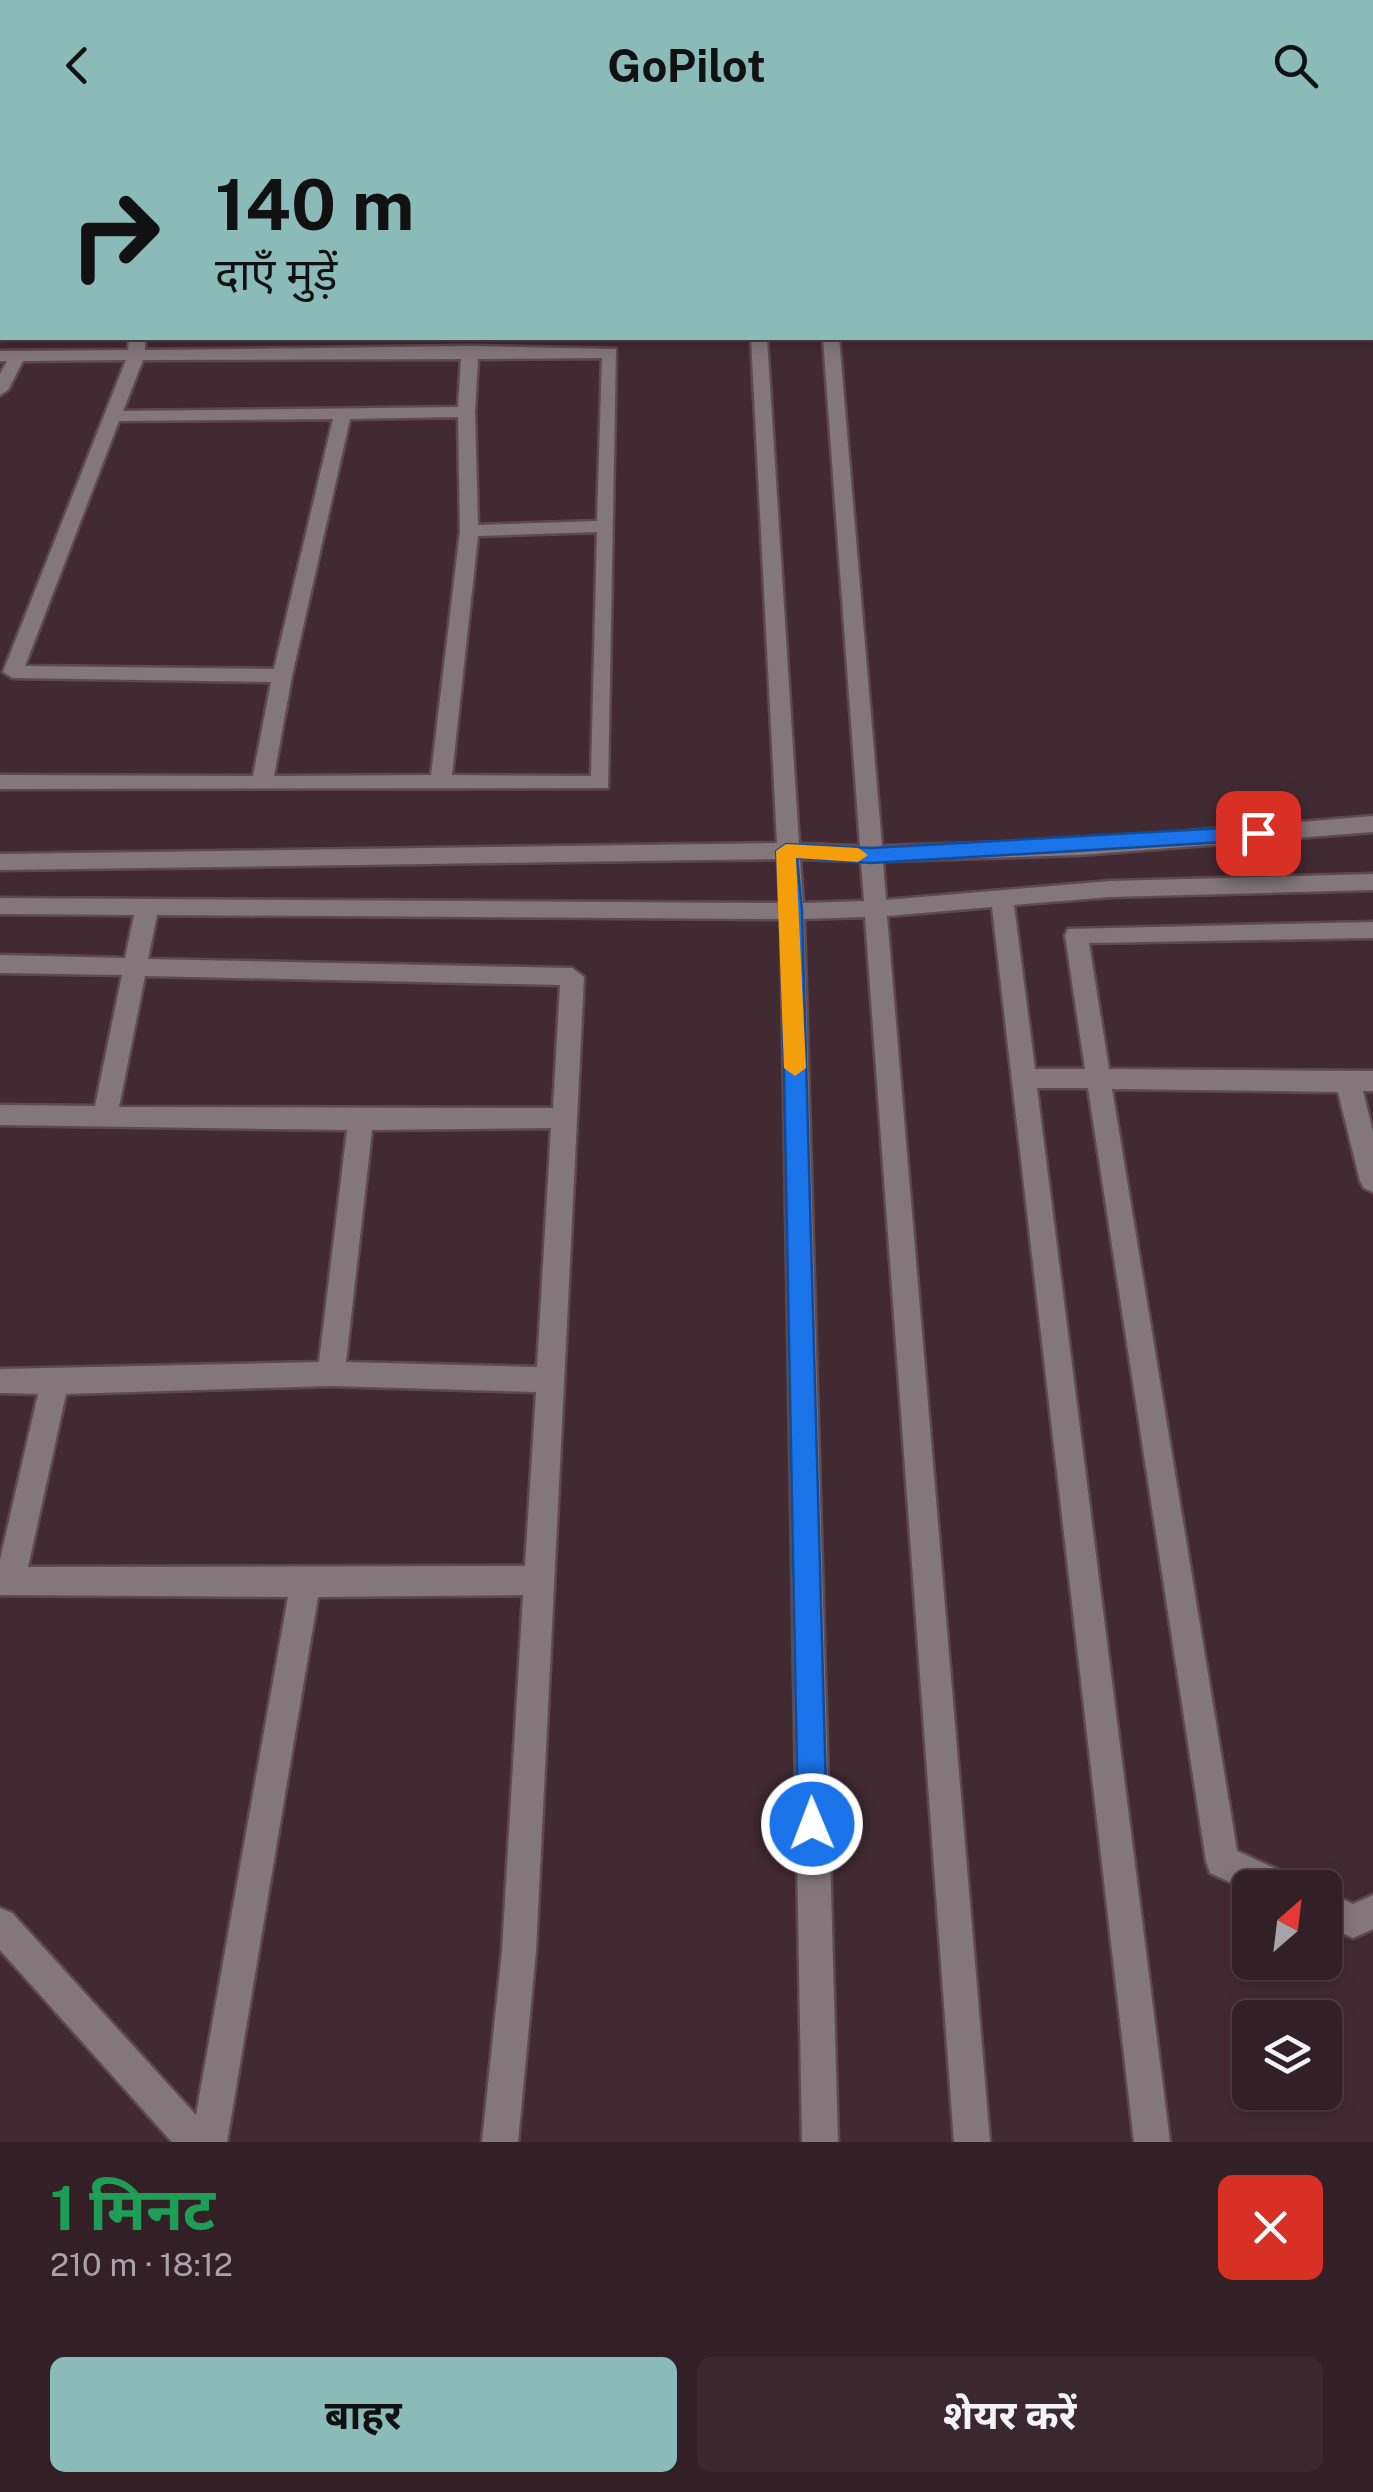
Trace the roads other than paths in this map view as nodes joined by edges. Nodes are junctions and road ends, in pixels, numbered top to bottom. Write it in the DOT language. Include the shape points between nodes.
graph roads {
  1 [pos="758,340"];
  2 [pos="831,340"];
  3 [pos="136,346"];
  4 [pos="470,351"];
  5 [pos="8,357"];
  6 [pos="0,390"];
  7 [pos="466,412"];
  8 [pos="343,414"];
  9 [pos="111,416"];
  10 [pos="606,526"];
  11 [pos="469,531"];
  12 [pos="7,672"];
  13 [pos="282,676"];
  14 [pos="441,780"];
  15 [pos="0,782"];
  16 [pos="262,784"];
  17 [pos="1373,824"];
  18 [pos="786,851"];
  19 [pos="871,856"];
  20 [pos="0,862"];
  21 [pos="1373,882"];
  22 [pos="1110,888"];
  23 [pos="1002,898"];
  24 [pos="0,906"];
  25 [pos="148,907"];
  26 [pos="876,909"];
  27 [pos="792,911"];
  28 [pos="1373,930"];
  29 [pos="1118,934"];
  30 [pos="0,964"];
  31 [pos="136,964"];
  32 [pos="1098,1077"];
  33 [pos="1023,1078"];
  34 [pos="1360,1082"];
  35 [pos="0,1115"];
  36 [pos="105,1116"];
  37 [pos="565,1118"];
  38 [pos="361,1120"];
  39 [pos="1373,1181"];
  40 [pos="331,1374"];
  41 [pos="550,1380"];
  42 [pos="0,1381"];
  43 [pos="55,1382"];
  44 [pos="540,1580"];
  45 [pos="5,1581"];
  46 [pos="304,1583"];
  47 [pos="1241,1870"];
  48 [pos="1373,1912"];
  49 [pos="1342,1916"];
  50 [pos="0,1925"];
  51 [pos="196,2142"];
  52 [pos="209,2142"];
  53 [pos="500,2142"];
  54 [pos="820,2142"];
  55 [pos="972,2142"];
  56 [pos="1152,2142"];
  1 -- 18 [label="street"];
  2 -- 19 [label="street"];
  3 -- 4 [label="street"];
  3 -- 5 [label="street"];
  3 -- 9 [label="street"];
  4 -- 7 [label="street"];
  4 -- 10 [label="street" via="610,353"];
  5 -- 6 [label="street"];
  7 -- 8 [label="street"];
  7 -- 11 [label="street"];
  8 -- 9 [label="street"];
  8 -- 13 [label="street"];
  9 -- 12 [label="street"];
  10 -- 11 [label="street"];
  10 -- 14 [label="street" via="601,783"];
  11 -- 14 [label="street"];
  12 -- 13 [label="street"];
  13 -- 16 [label="street"];
  14 -- 16 [label="street"];
  15 -- 16 [label="street"];
  17 -- 19 [label="street"];
  18 -- 19 [label="street"];
  18 -- 20 [label="street"];
  18 -- 27 [label="street"];
  19 -- 26 [label="street"];
  21 -- 22 [label="street"];
  22 -- 23 [label="street"];
  22 -- 29 [label="street"];
  23 -- 26 [label="street"];
  23 -- 33 [label="street"];
  24 -- 25 [label="street"];
  25 -- 27 [label="street"];
  25 -- 31 [label="street"];
  26 -- 27 [label="street"];
  26 -- 55 [label="street"];
  27 -- 54 [label="street"];
  28 -- 29 [label="street"];
  29 -- 32 [label="street" via="1076,936"];
  30 -- 31 [label="street"];
  31 -- 36 [label="street"];
  31 -- 37 [label="street" via="572,978"];
  32 -- 33 [label="street"];
  32 -- 34 [label="street"];
  32 -- 47 [label="street" via="1222,1861"];
  33 -- 56 [label="street"];
  34 -- 39 [label="street"];
  35 -- 36 [label="street"];
  36 -- 38 [label="street"];
  37 -- 38 [label="street"];
  37 -- 41 [label="street"];
  38 -- 40 [label="street"];
  40 -- 41 [label="street"];
  40 -- 43 [label="street"];
  41 -- 44 [label="street"];
  42 -- 43 [label="street"];
  43 -- 45 [label="street"];
  44 -- 46 [label="street"];
  44 -- 53 [label="street"];
  45 -- 46 [label="street"];
  46 -- 52 [label="street"];
  48 -- 49 [label="street" via="1353,1921"];
  50 -- 51 [label="street"];
}
